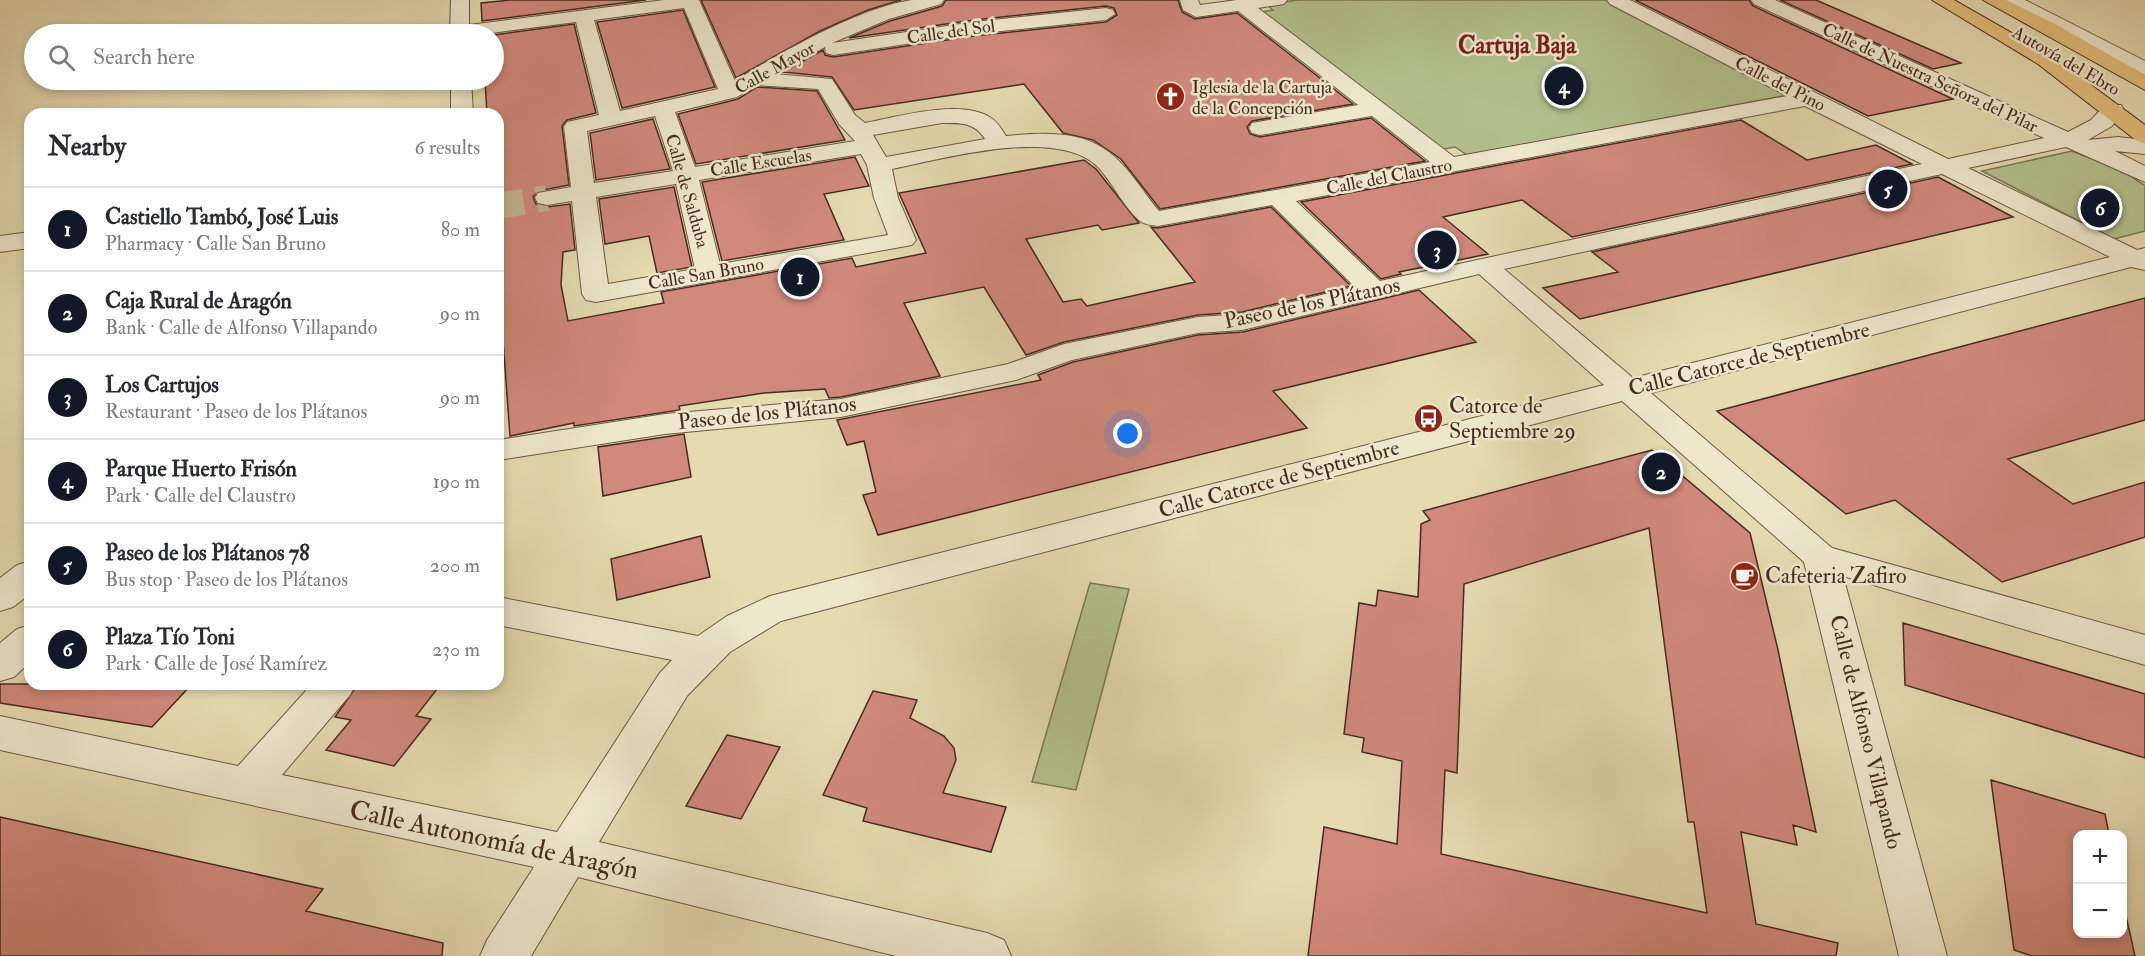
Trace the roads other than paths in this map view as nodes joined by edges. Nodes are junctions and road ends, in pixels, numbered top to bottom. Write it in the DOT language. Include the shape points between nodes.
graph roads {
  1 [pos="460,0"];
  2 [pos="935,0"];
  3 [pos="1188,0"];
  4 [pos="1278,0"];
  5 [pos="1616,0"];
  6 [pos="1760,0"];
  7 [pos="1941,0"];
  8 [pos="1954,0"];
  9 [pos="1992,0"];
  10 [pos="2011,0"];
  11 [pos="691,1"];
  12 [pos="1242,5"];
  13 [pos="1106,14"];
  14 [pos="584,16"];
  15 [pos="459,24"];
  16 [pos="504,27"];
  17 [pos="974,28"];
  18 [pos="918,37"];
  19 [pos="991,47"];
  20 [pos="796,54"];
  21 [pos="932,56"];
  22 [pos="2145,69"];
  23 [pos="751,79"];
  24 [pos="461,90"];
  25 [pos="2140,92"];
  26 [pos="729,93"];
  27 [pos="1808,99"];
  28 [pos="462,108"];
  29 [pos="663,109"];
  30 [pos="1373,109"];
  31 [pos="2113,110"];
  32 [pos="611,119"];
  33 [pos="575,127"];
  34 [pos="1260,128"];
  35 [pos="2145,136"];
  36 [pos="2067,140"];
  37 [pos="1000,144"];
  38 [pos="869,147"];
  39 [pos="2145,147"];
  40 [pos="2091,148"];
  41 [pos="1449,165"];
  42 [pos="1945,166"];
  43 [pos="686,175"];
  44 [pos="2145,175"];
  45 [pos="582,192"];
  46 [pos="1278,197"];
  47 [pos="547,198"];
  48 [pos="24,241"];
  49 [pos="0,244"];
  50 [pos="2142,260"];
  51 [pos="1484,265"];
  52 [pos="709,273"];
  53 [pos="1374,291"];
  54 [pos="1629,389"];
  55 [pos="504,449"];
  56 [pos="1820,557"];
  57 [pos="24,579"];
  58 [pos="0,598"];
  59 [pos="504,612"];
  60 [pos="24,644"];
  61 [pos="2145,650"];
  62 [pos="702,651"];
  63 [pos="0,666"];
  64 [pos="331,690"];
  65 [pos="0,732"];
  66 [pos="246,787"];
  67 [pos="567,854"];
  68 [pos="504,956"];
  69 [pos="987,956"];
  70 [pos="1923,956"];
  1 -- 15 [label="street"];
  2 -- 20 [label="street, Calle Mayor" via="908,5"];
  3 -- 12 [label="street" via="1196,11"];
  4 -- 12 [label="street"];
  5 -- 27 [label="street, Calle del Pino"];
  6 -- 36 [label="street, Calle de Nuestra Señora del Pilar"];
  7 -- 31 [label="highway" via="2045,60"];
  8 -- 25 [label="highway, Autovía del Ebro" via="2088,72"];
  9 -- 25 [label="highway, Autovía del Ebro" via="2050,29"];
  10 -- 22 [label="street"];
  11 -- 14 [label="street"];
  11 -- 26 [label="street"];
  12 -- 30 [label="street"];
  13 -- 17 [label="street, Calle del Sol"];
  14 -- 16 [label="street"];
  14 -- 32 [label="street"];
  17 -- 18 [label="street, Calle del Sol"];
  17 -- 19 [label="street"];
  18 -- 20 [label="street, Calle del Sol"];
  18 -- 21 [label="street"];
  20 -- 23 [label="street, Calle Mayor"];
  23 -- 26 [label="street, Calle Mayor"];
  23 -- 38 [label="street" via="825,83"];
  24 -- 28 [label="street"];
  26 -- 29 [label="street, Calle Mayor"];
  27 -- 41 [label="street, Calle del Claustro"];
  27 -- 42 [label="street, Calle del Pino"];
  29 -- 32 [label="street, Calle Mayor"];
  29 -- 43 [label="street, Calle de Salduba"];
  30 -- 34 [label="street"];
  30 -- 41 [label="street"];
  31 -- 35 [label="highway"];
  31 -- 36 [label="street, Paseo de los Plátanos" via="2096,128"];
  32 -- 33 [label="street, Calle Mayor"];
  33 -- 45 [label="street, Calle San Bruno"];
  36 -- 40 [label="street, Calle de Nuestra Señora del Pilar"];
  36 -- 42 [label="street, Paseo de los Plátanos"];
  37 -- 38 [label="street"];
  37 -- 38 [label="street" via="983,121 968,116 948,117"];
  37 -- 46 [label="street, Calle del Claustro" via="1048,142 1084,146 1098,154 1150,217 1158,219"];
  38 -- 43 [label="street, Calle Escuelas"];
  38 -- 52 [label="street, Calle San Bruno" via="903,240"];
  39 -- 40 [label="street" via="2118,144"];
  40 -- 44 [label="street, Calle de Nuestra Señora del Pilar"];
  41 -- 46 [label="street, Calle del Claustro"];
  42 -- 50 [label="street, Calle del Pino"];
  42 -- 51 [label="street, Paseo de los Plátanos"];
  43 -- 45 [label="street, Calle Escuelas"];
  43 -- 52 [label="street, Calle de Salduba"];
  45 -- 47 [label="street, Calle Escuelas"];
  45 -- 52 [label="street, Calle San Bruno" via="596,294"];
  46 -- 53 [label="street"];
  48 -- 49 [label="street"];
  50 -- 54 [label="street, Calle Catorce de Septiembre"];
  51 -- 53 [label="street, Paseo de los Plátanos"];
  51 -- 54 [label="street"];
  53 -- 55 [label="street, Paseo de los Plátanos" via="1242,322 1198,325 1064,353 1016,370 841,408 665,423"];
  54 -- 56 [label="street"];
  54 -- 62 [label="street, Calle Catorce de Septiembre" via="770,610 731,629"];
  56 -- 61 [label="street"];
  56 -- 70 [label="street, Calle de Alfonso Villapando"];
  57 -- 58 [label="street"];
  59 -- 62 [label="street"];
  60 -- 63 [label="street"];
  62 -- 67 [label="street, Calle Catorce de Septiembre" via="674,685"];
  64 -- 66 [label="street"];
  65 -- 66 [label="street, Calle Autonomía de Aragón"];
  66 -- 67 [label="street, Calle Autonomía de Aragón"];
  67 -- 68 [label="street, Calle Catorce de Septiembre"];
  67 -- 69 [label="street, Calle Autonomía de Aragón"];
}
